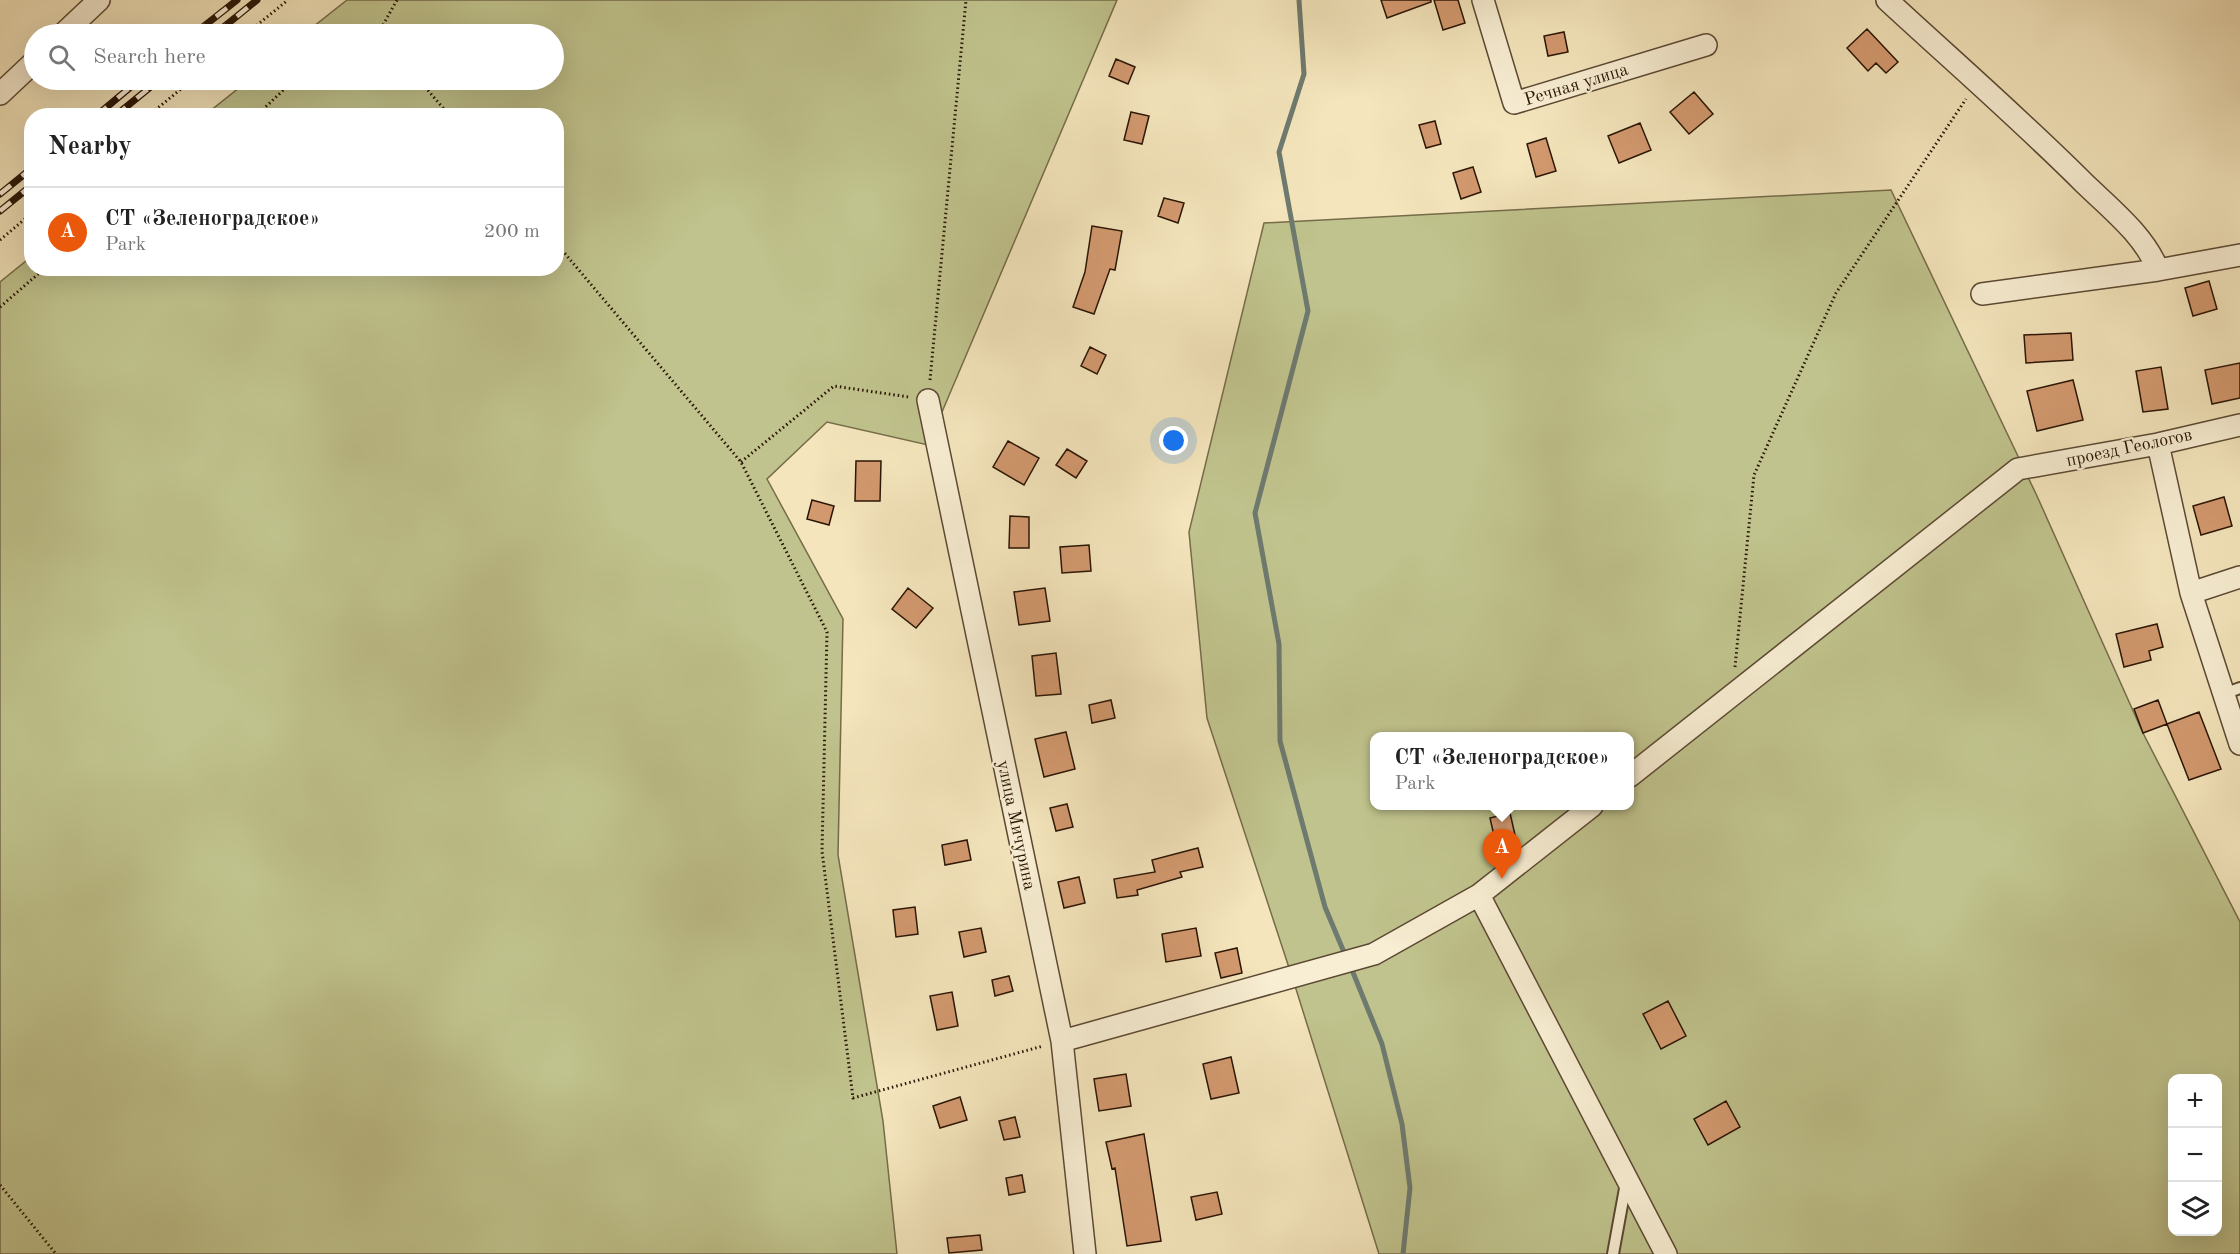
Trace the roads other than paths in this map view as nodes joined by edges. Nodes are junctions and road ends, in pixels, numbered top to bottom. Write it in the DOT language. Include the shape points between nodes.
graph roads {
  1 [pos="99,0"];
  2 [pos="1483,0"];
  3 [pos="1887,0"];
  4 [pos="74,24"];
  5 [pos="1706,45"];
  6 [pos="24,71"];
  7 [pos="0,94"];
  8 [pos="2240,255"];
  9 [pos="2158,270"];
  10 [pos="1982,294"];
  11 [pos="928,400"];
  12 [pos="2240,425"];
  13 [pos="2158,444"];
  14 [pos="2240,577"];
  15 [pos="2191,593"];
  16 [pos="2232,691"];
  17 [pos="2240,744"];
  18 [pos="1634,772"];
  19 [pos="1587,810"];
  20 [pos="1479,895"];
  21 [pos="1062,1041"];
  22 [pos="1627,1179"];
  23 [pos="1085,1254"];
  24 [pos="1613,1254"];
  25 [pos="1666,1254"];
  1 -- 4 [label="street"];
  2 -- 5 [label="street, Речная улица" via="1514,103"];
  3 -- 9 [label="street" via="2116,214 2151,252"];
  6 -- 7 [label="street"];
  8 -- 9 [label="street"];
  9 -- 10 [label="street"];
  11 -- 21 [label="street, улица Мичурина"];
  12 -- 13 [label="street, проезд Геологов"];
  13 -- 15 [label="street"];
  13 -- 18 [label="street, проезд Геологов" via="2018,469"];
  14 -- 15 [label="street"];
  15 -- 16 [label="street"];
  16 -- 17 [label="street"];
  19 -- 20 [label="street"];
  20 -- 21 [label="street" via="1374,954"];
  20 -- 22 [label="street"];
  21 -- 23 [label="street, улица Мичурина"];
  22 -- 24 [label="lane"];
  22 -- 25 [label="street"];
}
